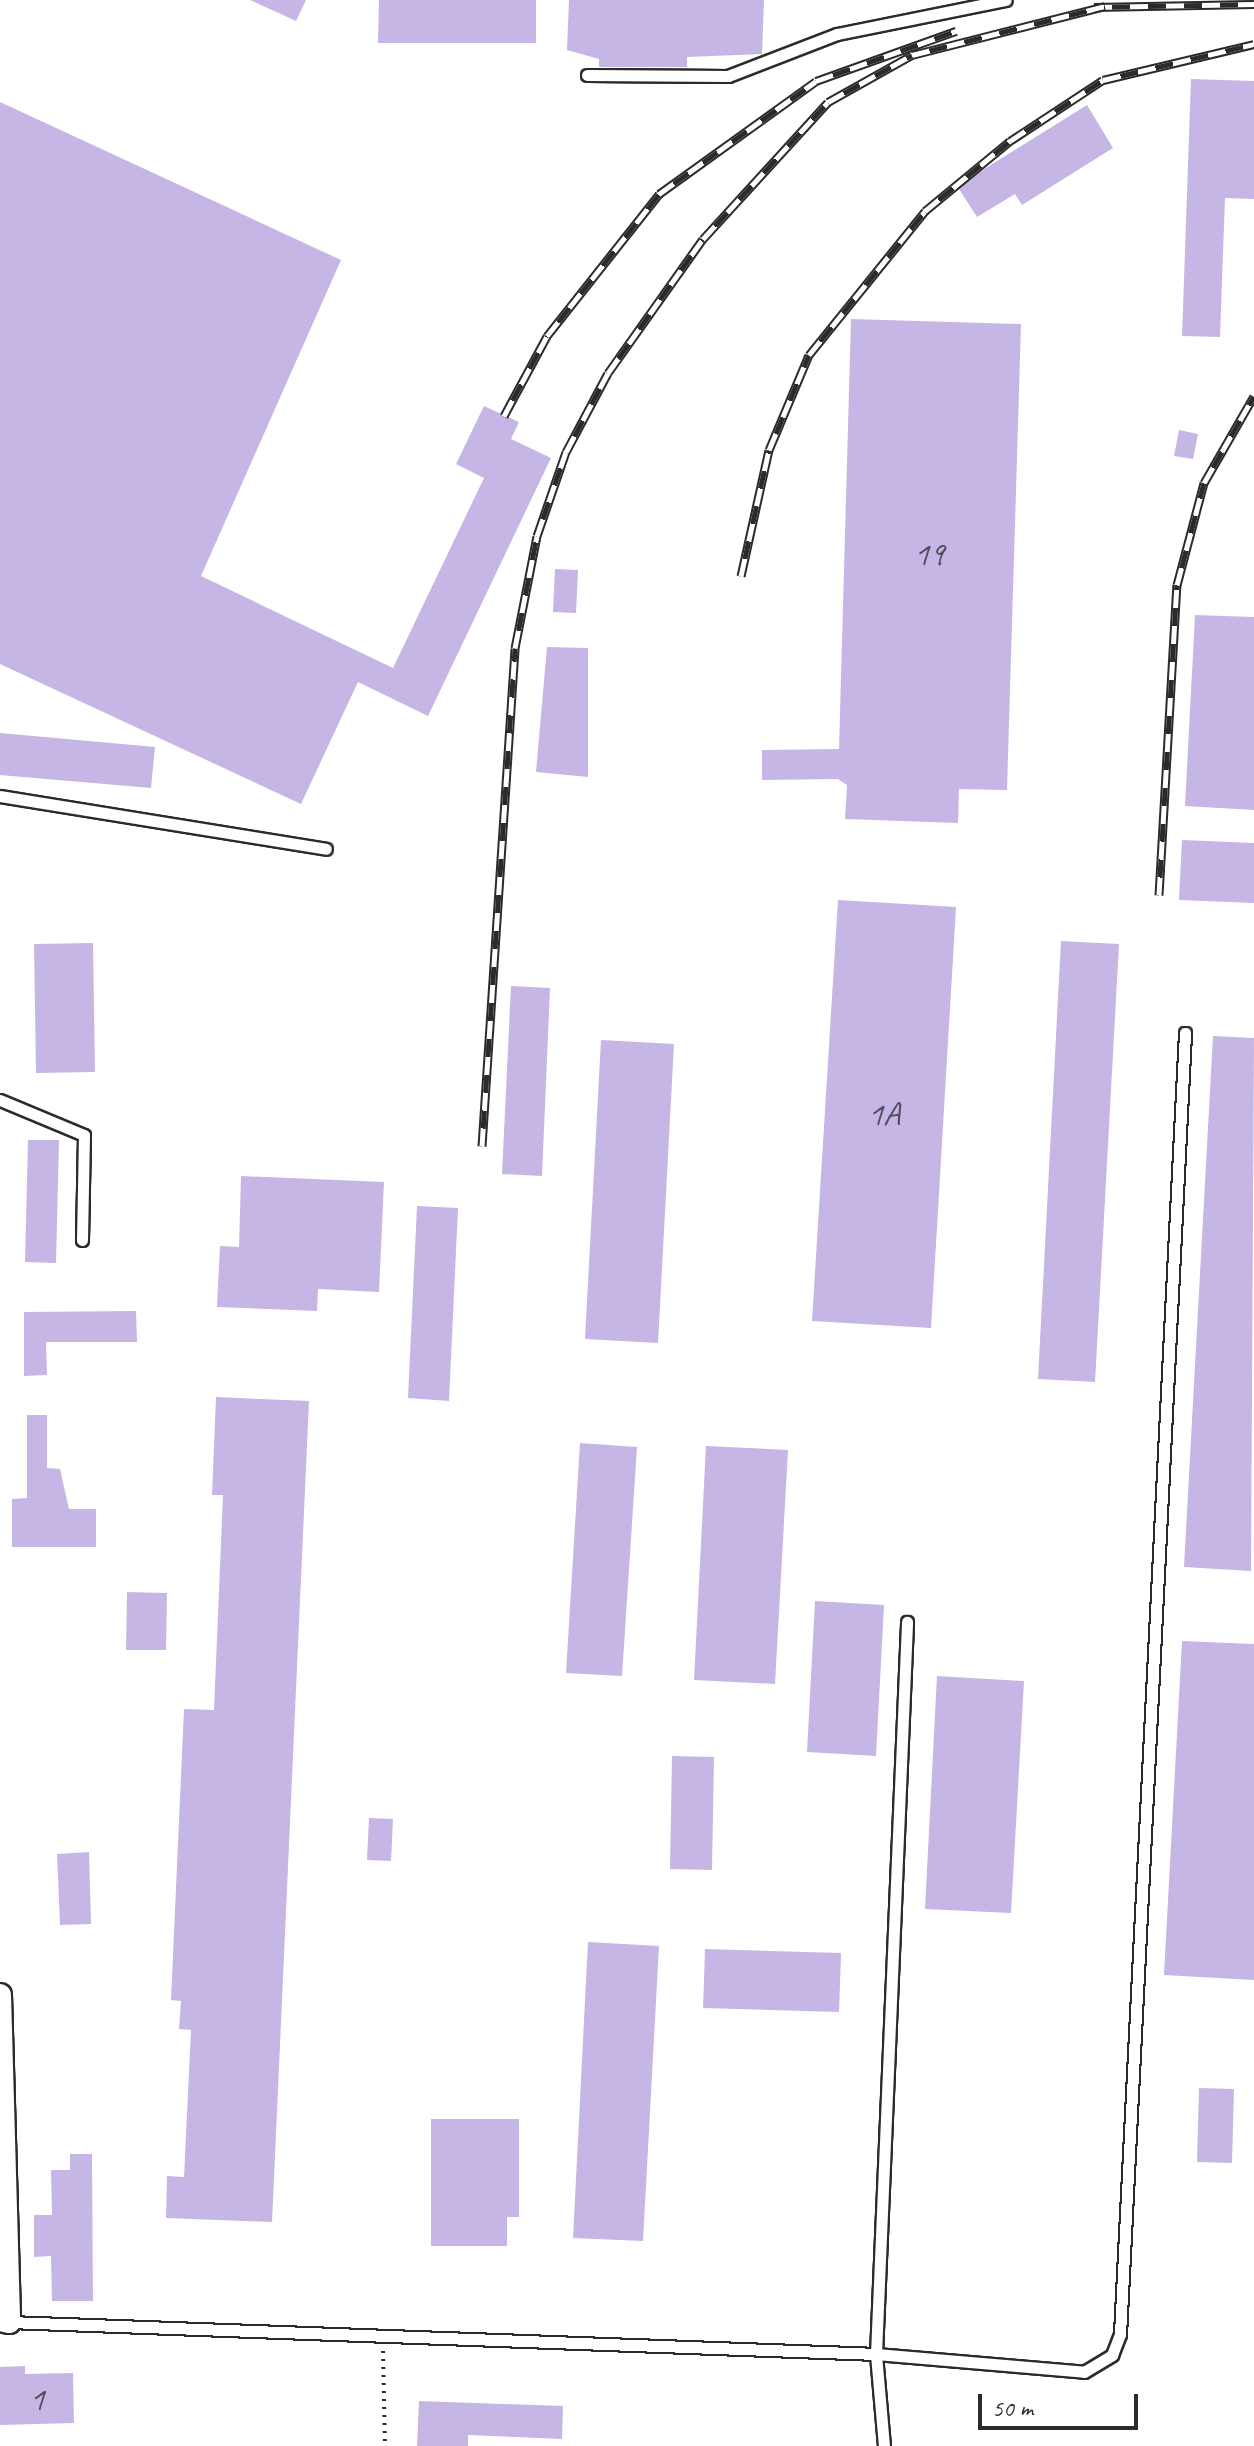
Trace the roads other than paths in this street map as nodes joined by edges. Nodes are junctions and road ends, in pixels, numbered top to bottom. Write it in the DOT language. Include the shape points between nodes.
graph roads {
  1 [pos="1006,0"];
  2 [pos="587,75"];
  3 [pos="0,796"];
  4 [pos="326,849"];
  5 [pos="1185,1033"];
  6 [pos="0,1100"];
  7 [pos="82,1240"];
  8 [pos="907,1622"];
  9 [pos="0,1995"];
  10 [pos="5,2321"];
  11 [pos="876,2354"];
  12 [pos="884,2446"];
  1 -- 2 [label="lane" via="837,34 728,76"];
  3 -- 4 [label="lane" via="220,826"];
  5 -- 11 [label="lane" via="1120,2334 1112,2355 1084,2372"];
  6 -- 7 [label="lane" via="84,1135"];
  8 -- 11 [label="lane"];
  9 -- 10 [label="street"];
  10 -- 11 [label="lane"];
  11 -- 12 [label="lane"];
}
